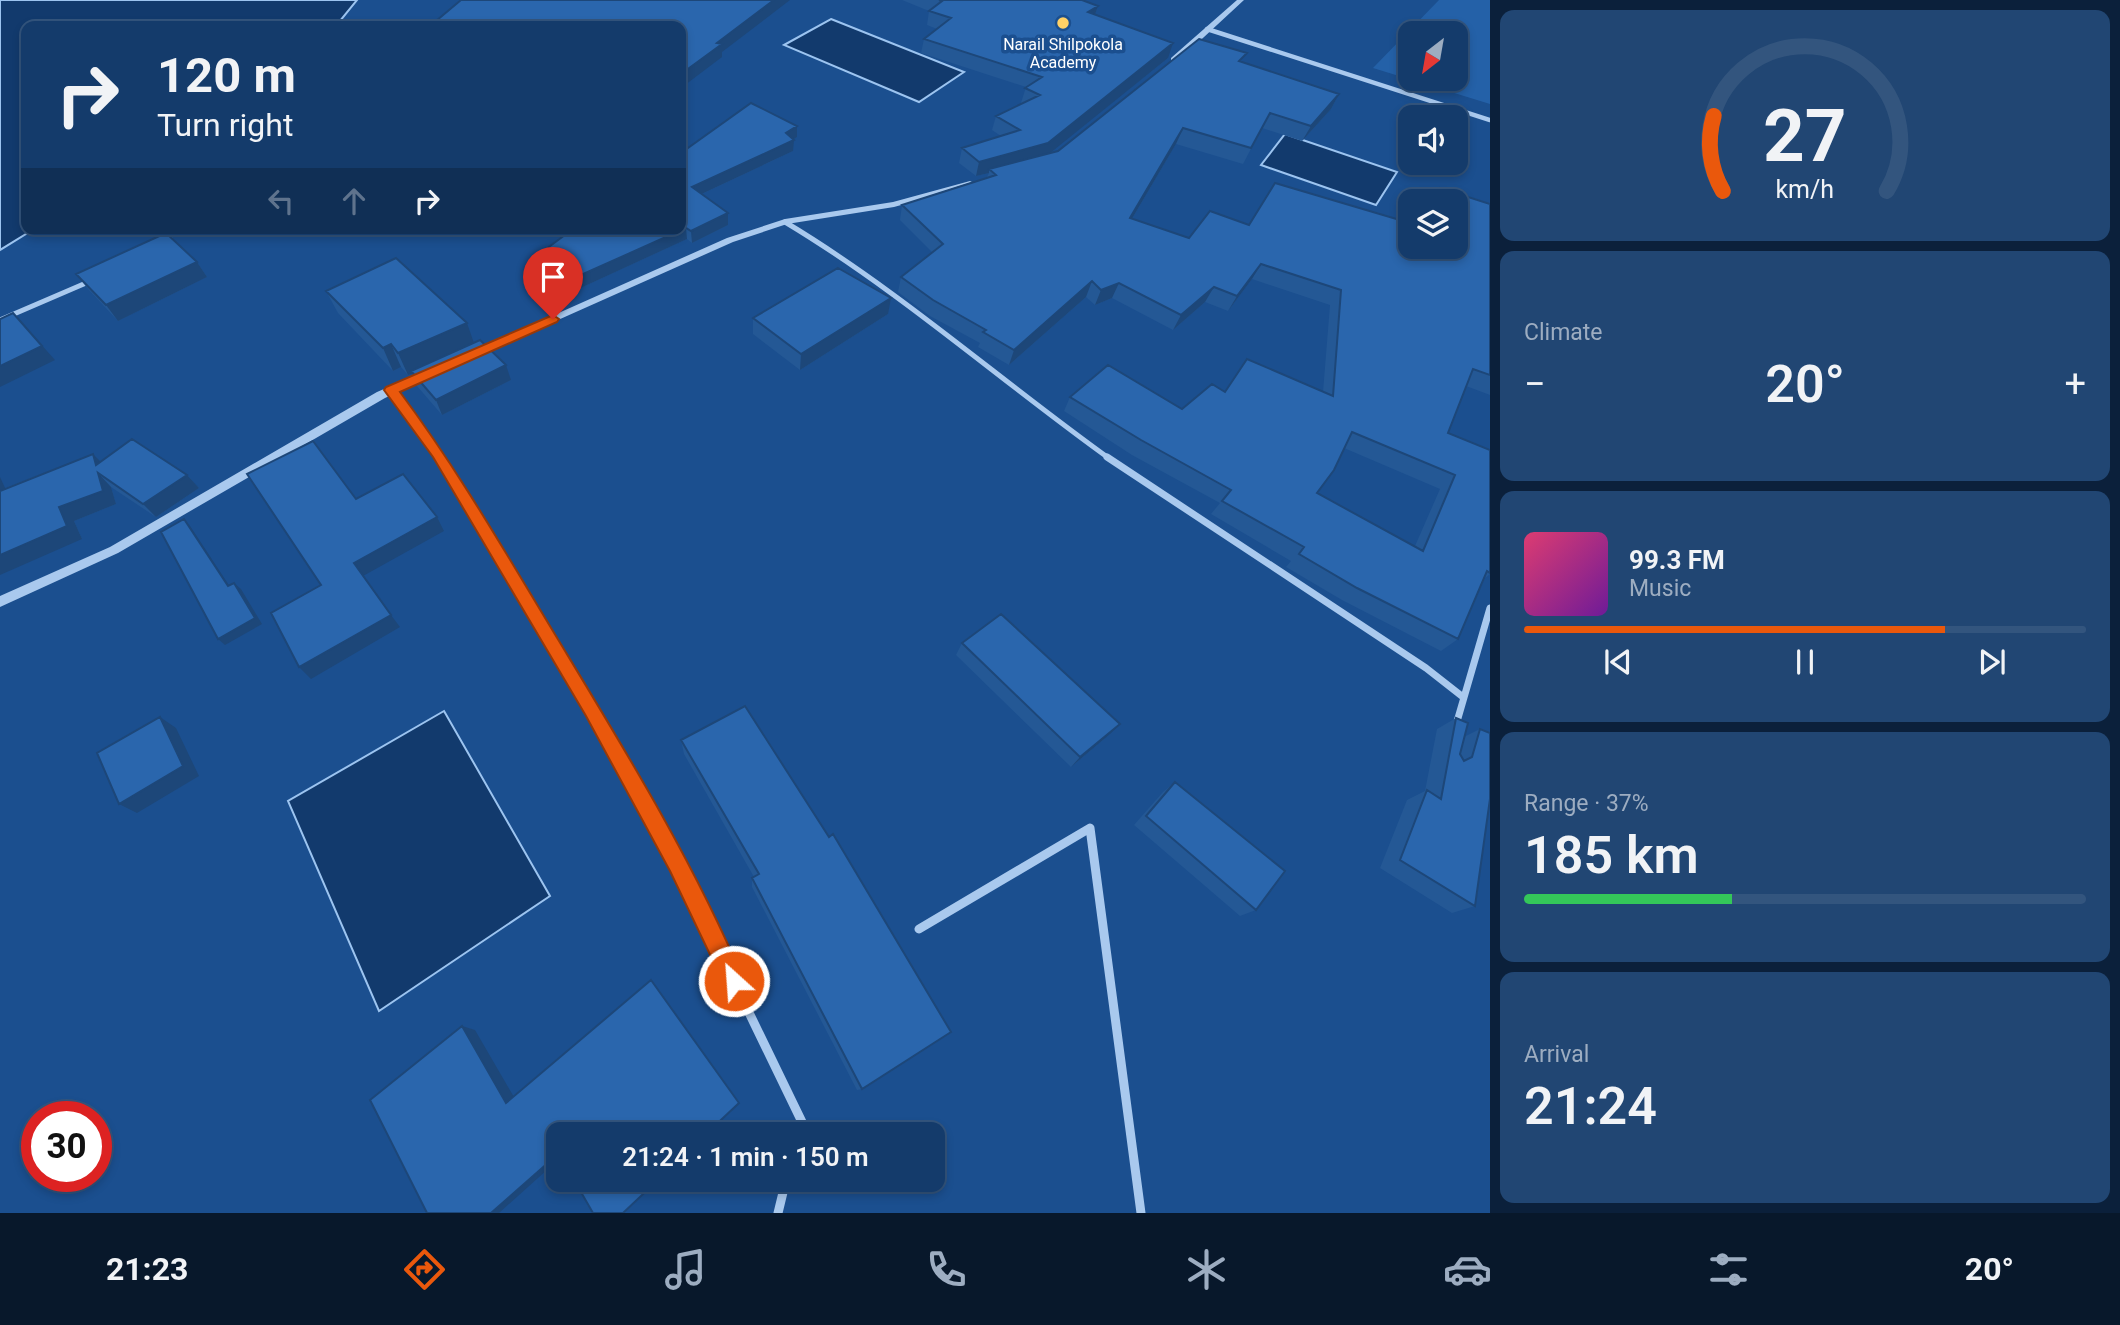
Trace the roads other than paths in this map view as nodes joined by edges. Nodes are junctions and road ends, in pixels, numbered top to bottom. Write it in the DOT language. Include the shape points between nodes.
graph roads {
  1 [pos="1241,0"];
  2 [pos="1207,29"];
  3 [pos="1170,64"];
  4 [pos="1490,120"];
  5 [pos="984,180"];
  6 [pos="785,222"];
  7 [pos="171,235"];
  8 [pos="157,243"];
  9 [pos="97,278"];
  10 [pos="0,320"];
  11 [pos="465,358"];
  12 [pos="440,369"];
  13 [pos="391,390"];
  14 [pos="0,602"];
  15 [pos="1490,608"];
  16 [pos="1463,696"];
  17 [pos="1454,731"];
  18 [pos="919,929"];
  19 [pos="802,1122"];
  20 [pos="783,1192"];
  21 [pos="778,1213"];
  22 [pos="1141,1213"];
  1 -- 2 [label="street"];
  2 -- 3 [label="street"];
  2 -- 4 [label="street"];
  5 -- 6 [label="street" via="894,204"];
  6 -- 11 [label="street" via="730,240"];
  6 -- 16 [label="street" via="845,258 1117,464"];
  7 -- 8 [label="street"];
  9 -- 10 [label="street"];
  12 -- 13 [label="street"];
  13 -- 14 [label="street" via="114,550"];
  13 -- 19 [label="street" via="438,453 592,710 677,864"];
  15 -- 16 [label="street"];
  16 -- 17 [label="street"];
  18 -- 22 [label="street" via="1090,828"];
  20 -- 21 [label="street"];
}
